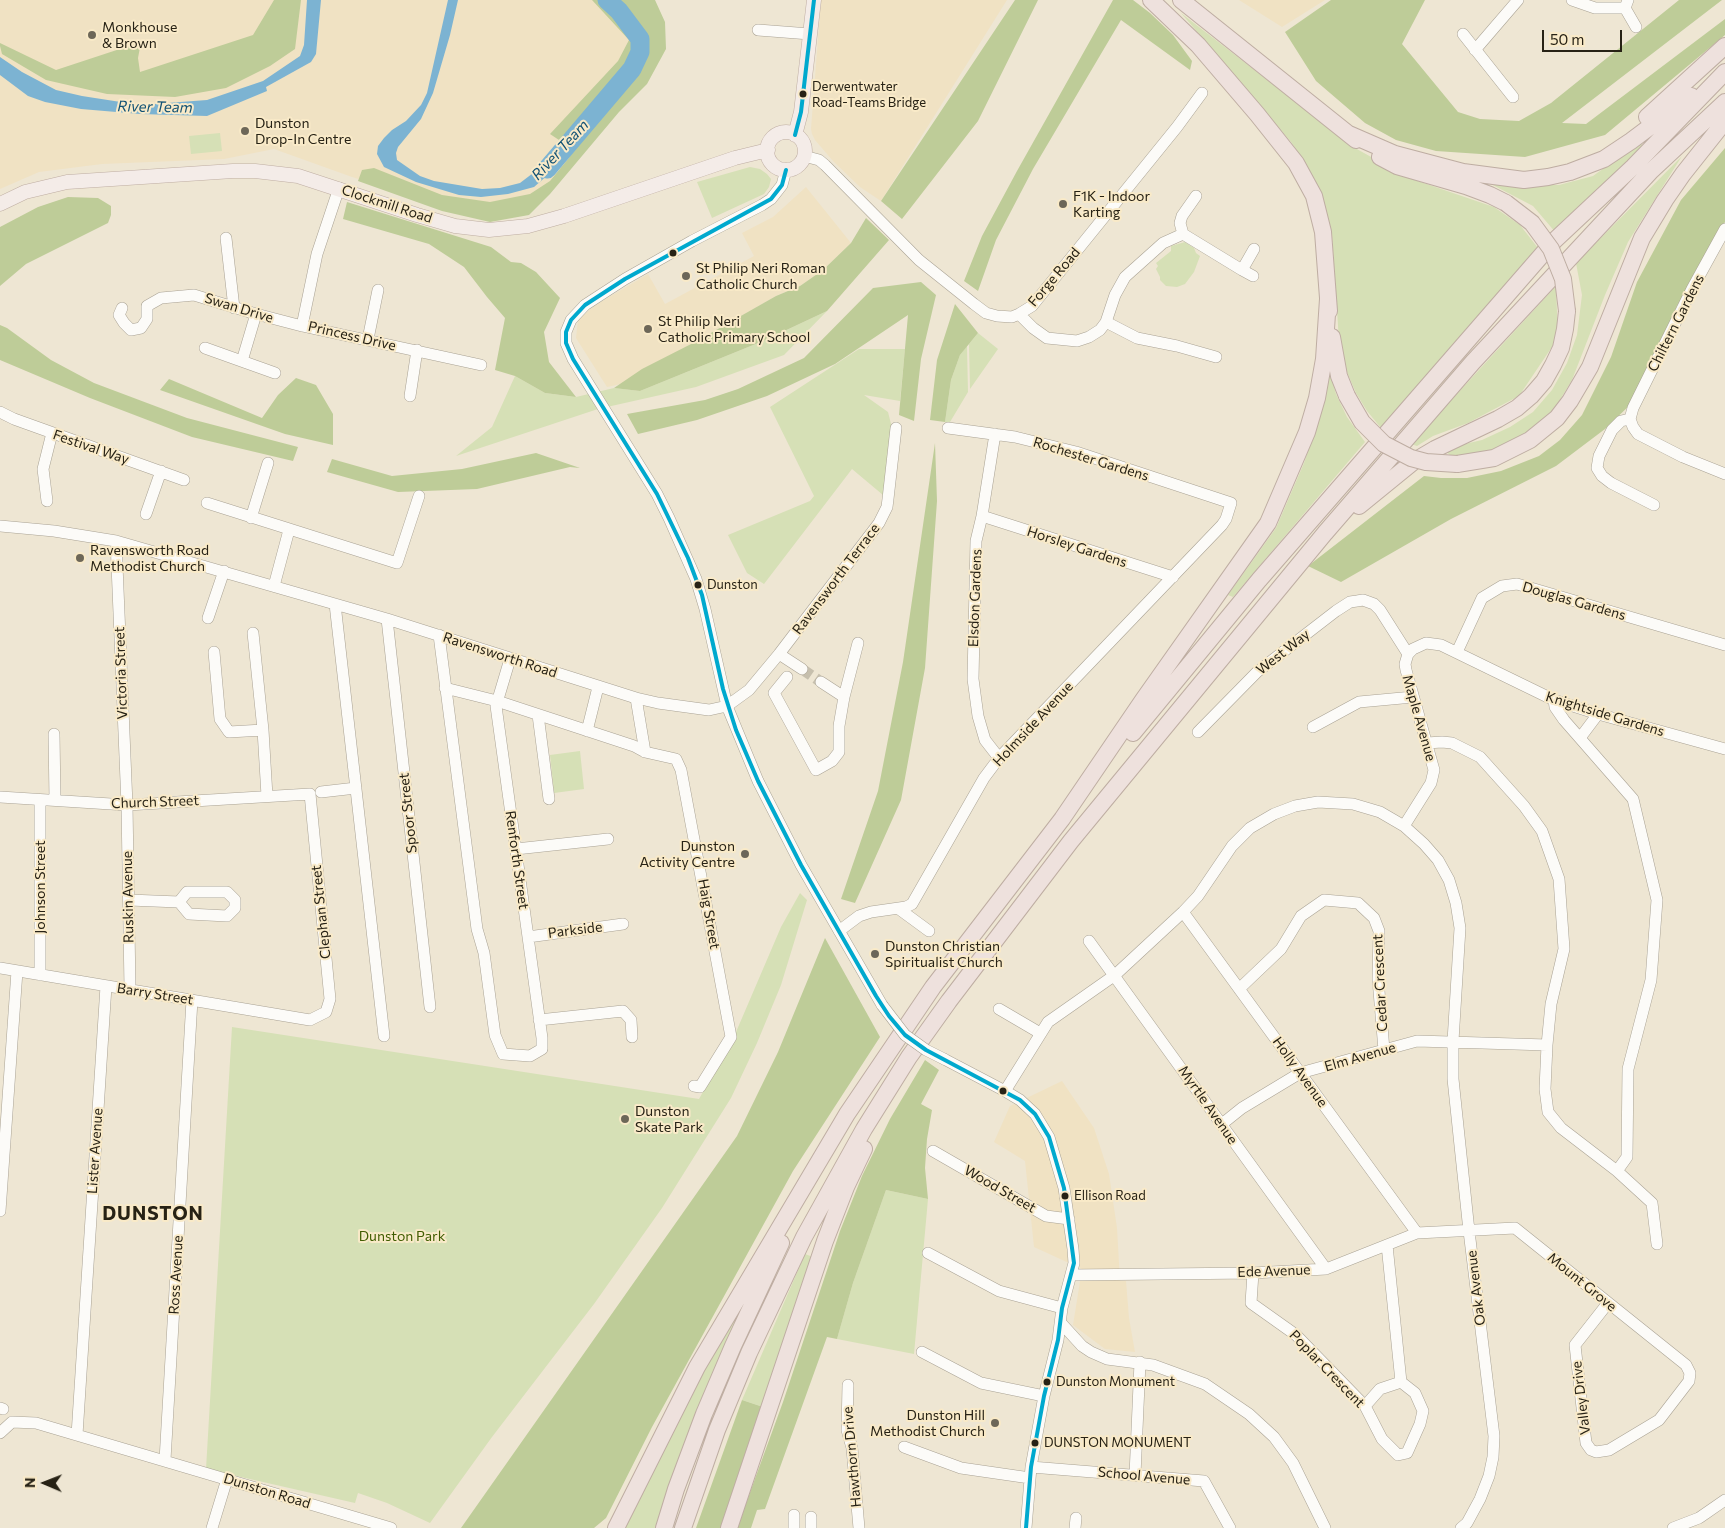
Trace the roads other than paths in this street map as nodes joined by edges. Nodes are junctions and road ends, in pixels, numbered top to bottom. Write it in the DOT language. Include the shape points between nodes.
graph roads {
  1 [pos="814,0"];
  2 [pos="1151,0"];
  3 [pos="1181,0"];
  4 [pos="1518,0"];
  5 [pos="1572,0"];
  6 [pos="1627,4"];
  7 [pos="1636,27"];
  8 [pos="758,30"];
  9 [pos="810,34"];
  10 [pos="1463,34"];
  11 [pos="1725,46"];
  12 [pos="1475,50"];
  13 [pos="1725,71"];
  14 [pos="1202,93"];
  15 [pos="1513,97"];
  16 [pos="1725,102"];
  17 [pos="1725,121"];
  18 [pos="1725,127"];
  19 [pos="1348,134"];
  20 [pos="795,135"];
  21 [pos="1706,145"];
  22 [pos="768,150"];
  23 [pos="804,156"];
  24 [pos="1604,159"];
  25 [pos="786,170"];
  26 [pos="339,188"];
  27 [pos="1196,196"];
  28 [pos="0,204"];
  29 [pos="1725,229"];
  30 [pos="1183,234"];
  31 [pos="226,238"];
  32 [pos="1254,249"];
  33 [pos="1242,270"];
  34 [pos="1253,276"];
  35 [pos="378,290"];
  36 [pos="1328,300"];
  37 [pos="122,308"];
  38 [pos="234,308"];
  39 [pos="256,314"];
  40 [pos="1020,314"];
  41 [pos="1106,322"];
  42 [pos="302,326"];
  43 [pos="368,339"];
  44 [pos="205,348"];
  45 [pos="417,350"];
  46 [pos="1216,357"];
  47 [pos="242,361"];
  48 [pos="481,364"];
  49 [pos="275,373"];
  50 [pos="410,396"];
  51 [pos="0,412"];
  52 [pos="1630,419"];
  53 [pos="896,428"];
  54 [pos="948,428"];
  55 [pos="52,433"];
  56 [pos="995,434"];
  57 [pos="268,463"];
  58 [pos="161,471"];
  59 [pos="1725,474"];
  60 [pos="184,480"];
  61 [pos="419,496"];
  62 [pos="48,501"];
  63 [pos="207,503"];
  64 [pos="1231,503"];
  65 [pos="1654,506"];
  66 [pos="146,514"];
  67 [pos="982,516"];
  68 [pos="251,518"];
  69 [pos="0,526"];
  70 [pos="289,530"];
  71 [pos="1325,533"];
  72 [pos="116,541"];
  73 [pos="224,571"];
  74 [pos="1172,577"];
  75 [pos="274,586"];
  76 [pos="335,604"];
  77 [pos="1380,610"];
  78 [pos="208,618"];
  79 [pos="387,619"];
  80 [pos="253,633"];
  81 [pos="439,635"];
  82 [pos="858,643"];
  83 [pos="1725,645"];
  84 [pos="214,652"];
  85 [pos="1457,652"];
  86 [pos="779,654"];
  87 [pos="1408,654"];
  88 [pos="510,659"];
  89 [pos="802,669"];
  90 [pos="786,677"];
  91 [pos="821,682"];
  92 [pos="598,687"];
  93 [pos="445,688"];
  94 [pos="844,697"];
  95 [pos="1413,697"];
  96 [pos="636,698"];
  97 [pos="1554,700"];
  98 [pos="497,701"];
  99 [pos="727,706"];
  100 [pos="1598,714"];
  101 [pos="538,715"];
  102 [pos="1313,727"];
  103 [pos="587,729"];
  104 [pos="263,730"];
  105 [pos="1198,732"];
  106 [pos="54,734"];
  107 [pos="1580,738"];
  108 [pos="1427,743"];
  109 [pos="1725,749"];
  110 [pos="645,752"];
  111 [pos="999,758"];
  112 [pos="356,788"];
  113 [pos="315,793"];
  114 [pos="267,796"];
  115 [pos="0,797"];
  116 [pos="549,799"];
  117 [pos="40,800"];
  118 [pos="55,800"];
  119 [pos="127,805"];
  120 [pos="1069,809"];
  121 [pos="1404,826"];
  122 [pos="608,839"];
  123 [pos="516,849"];
  124 [pos="128,900"];
  125 [pos="179,902"];
  126 [pos="899,909"];
  127 [pos="1183,912"];
  128 [pos="623,924"];
  129 [pos="929,930"];
  130 [pos="838,931"];
  131 [pos="528,936"];
  132 [pos="1089,941"];
  133 [pos="0,968"];
  134 [pos="17,971"];
  135 [pos="40,975"];
  136 [pos="1115,975"];
  137 [pos="106,986"];
  138 [pos="130,989"];
  139 [pos="1239,989"];
  140 [pos="192,1000"];
  141 [pos="430,1006"];
  142 [pos="999,1009"];
  143 [pos="310,1020"];
  144 [pos="540,1020"];
  145 [pos="1040,1033"];
  146 [pos="384,1036"];
  147 [pos="632,1037"];
  148 [pos="1453,1041"];
  149 [pos="1547,1045"];
  150 [pos="1384,1050"];
  151 [pos="909,1058"];
  152 [pos="1300,1073"];
  153 [pos="694,1086"];
  154 [pos="1005,1091"];
  155 [pos="847,1114"];
  156 [pos="1222,1124"];
  157 [pos="933,1151"];
  158 [pos="1617,1171"];
  159 [pos="0,1211"];
  160 [pos="1069,1220"];
  161 [pos="1469,1231"];
  162 [pos="1417,1233"];
  163 [pos="1657,1244"];
  164 [pos="1387,1245"];
  165 [pos="928,1253"];
  166 [pos="1326,1269"];
  167 [pos="1252,1273"];
  168 [pos="1071,1275"];
  169 [pos="1608,1303"];
  170 [pos="1062,1308"];
  171 [pos="1062,1323"];
  172 [pos="922,1352"];
  173 [pos="1140,1362"];
  174 [pos="1686,1365"];
  175 [pos="1401,1382"];
  176 [pos="848,1385"];
  177 [pos="1044,1396"];
  178 [pos="1365,1406"];
  179 [pos="0,1433"];
  180 [pos="77,1435"];
  181 [pos="904,1447"];
  182 [pos="165,1460"];
  183 [pos="1030,1473"];
  184 [pos="1134,1475"];
  185 [pos="227,1479"];
  186 [pos="1725,1500"];
  187 [pos="794,1514"];
  188 [pos="212,1528"];
  189 [pos="391,1528"];
  190 [pos="616,1528"];
  191 [pos="664,1528"];
  192 [pos="683,1528"];
  193 [pos="729,1528"];
  194 [pos="794,1528"];
  195 [pos="859,1528"];
  196 [pos="1026,1528"];
  197 [pos="1230,1528"];
  198 [pos="1325,1528"];
  199 [pos="1462,1528"];
  200 [pos="1674,1528"];
  1 -- 9 [label="main road"];
  2 -- 36 [label="highway" via="1198,45 1296,163 1314,196 1323,232"];
  3 -- 19 [label="highway"];
  4 -- 12 [label="street"];
  5 -- 6 [label="street" via="1595,8"];
  6 -- 7 [label="street"];
  8 -- 9 [label="street"];
  9 -- 20 [label="main road" via="801,112"];
  10 -- 12 [label="street"];
  11 -- 24 [label="highway"];
  12 -- 15 [label="street"];
  13 -- 24 [label="highway"];
  13 -- 120 [label="highway" via="1633,167 1554,241 1259,580"];
  14 -- 40 [label="street, Forge Road" via="1032,306"];
  16 -- 71 [label="highway" via="1650,172 1480,355"];
  17 -- 21 [label="highway"];
  18 -- 21 [label="highway"];
  19 -- 24 [label="highway" via="1395,154 1463,172 1501,178 1548,177"];
  19 -- 71 [label="highway, bridge" via="1367,150 1396,166 1490,195 1532,223 1551,249 1563,279 1567,311 1561,348 1544,381 1531,396 1511,412 1413,462"];
  20 -- 22 [label="main road" via="785,132 775,136"];
  20 -- 23 [label="main road" via="804,146"];
  21 -- 36 [label="highway, bridge" via="1665,200 1642,238 1590,367 1570,401 1557,418 1530,440 1494,458 1457,464 1426,462 1384,444 1354,410 1339,376"];
  22 -- 25 [label="main road" via="772,164"];
  22 -- 26 [label="main road, Clockmill Road" via="735,158 564,216 528,226 489,230 445,223"];
  23 -- 25 [label="main road" via="795,168"];
  23 -- 40 [label="street, Forge Road" via="825,165 919,260 986,313 1012,317"];
  25 -- 99 [label="street" via="782,185 771,199 598,296 574,315 565,337 570,354 657,494 688,558 702,595"];
  26 -- 28 [label="main road, Clockmill Road" via="298,176 233,171 67,182 25,192"];
  26 -- 42 [label="street, Princess Drive" via="318,254"];
  27 -- 30 [label="street" via="1182,216"];
  29 -- 52 [label="street, Chiltern Gardens" via="1692,289"];
  30 -- 33 [label="street"];
  30 -- 41 [label="street" via="1163,243 1125,277"];
  31 -- 38 [label="street"];
  32 -- 33 [label="street"];
  33 -- 34 [label="street"];
  35 -- 43 [label="street"];
  36 -- 120 [label="highway" via="1324,359 1317,398 1307,432 1268,523"];
  37 -- 38 [label="street, Swan Drive" via="119,315 131,330 141,328 147,319 147,306 161,298 194,295"];
  38 -- 39 [label="street, Swan Drive"];
  39 -- 42 [label="street, Swan Drive"];
  39 -- 47 [label="street"];
  40 -- 41 [label="street" via="1047,338 1058,340 1077,341 1088,337"];
  41 -- 46 [label="street" via="1138,338"];
  42 -- 43 [label="street, Princess Drive"];
  43 -- 45 [label="street, Princess Drive"];
  44 -- 47 [label="street"];
  45 -- 48 [label="street, Princess Drive"];
  45 -- 50 [label="street"];
  47 -- 49 [label="street"];
  51 -- 55 [label="street, Festival Way"];
  52 -- 59 [label="street" via="1638,434 1682,457"];
  52 -- 65 [label="street" via="1616,424 1599,456 1597,468 1611,483"];
  53 -- 86 [label="street, Ravensworth Terrace" via="888,499 883,515"];
  54 -- 56 [label="street, Rochester Gardens"];
  55 -- 58 [label="street, Festival Way"];
  55 -- 62 [label="street" via="43,469"];
  56 -- 64 [label="street, Rochester Gardens" via="1076,452"];
  56 -- 67 [label="street, Elsdon Gardens"];
  57 -- 68 [label="street"];
  58 -- 60 [label="street, Festival Way"];
  58 -- 66 [label="street"];
  61 -- 70 [label="street" via="397,564"];
  63 -- 68 [label="street"];
  64 -- 74 [label="street, Holmside Avenue" via="1222,525"];
  67 -- 74 [label="street, Horsley Gardens"];
  67 -- 111 [label="street, Elsdon Gardens" via="976,541 973,679 985,740"];
  68 -- 70 [label="street"];
  69 -- 72 [label="street, Ravensworth Road"];
  70 -- 75 [label="street"];
  71 -- 151 [label="highway" via="1071,842"];
  72 -- 73 [label="street, Ravensworth Road"];
  72 -- 119 [label="street, Victoria Street"];
  73 -- 75 [label="street, Ravensworth Road"];
  73 -- 78 [label="street"];
  74 -- 111 [label="street, Holmside Avenue"];
  75 -- 76 [label="street, Ravensworth Road"];
  76 -- 79 [label="street, Ravensworth Road"];
  76 -- 112 [label="street"];
  77 -- 87 [label="street, Maple Avenue"];
  77 -- 105 [label="street, West Way" via="1363,600 1345,605 1257,672"];
  79 -- 81 [label="street, Ravensworth Road"];
  79 -- 141 [label="street, Spoor Street"];
  80 -- 104 [label="street"];
  81 -- 88 [label="street, Ravensworth Road"];
  81 -- 93 [label="street"];
  82 -- 94 [label="street"];
  83 -- 85 [label="street, Douglas Gardens" via="1516,584 1502,586 1482,598"];
  84 -- 104 [label="street" via="220,720 229,732"];
  85 -- 87 [label="street, Knightside Gardens" via="1432,643 1419,646"];
  85 -- 97 [label="street, Knightside Gardens"];
  86 -- 89 [label="street"];
  86 -- 99 [label="street, Ravensworth Terrace" via="749,690"];
  87 -- 95 [label="street, Maple Avenue" via="1405,664"];
  88 -- 92 [label="street, Ravensworth Road"];
  88 -- 98 [label="street, Renforth Street"];
  90 -- 94 [label="street" via="774,693 816,770 832,761 839,752"];
  91 -- 94 [label="street"];
  92 -- 96 [label="street, Ravensworth Road"];
  92 -- 103 [label="street"];
  93 -- 98 [label="street"];
  93 -- 144 [label="street, Renforth Street" via="477,929 484,953 495,1035 503,1054 530,1056 542,1049"];
  95 -- 102 [label="street" via="1359,702"];
  95 -- 108 [label="street, Maple Avenue"];
  96 -- 99 [label="street, Ravensworth Road" via="700,710"];
  96 -- 110 [label="street"];
  97 -- 100 [label="street, Knightside Gardens"];
  97 -- 107 [label="street" via="1555,707"];
  98 -- 101 [label="street"];
  98 -- 123 [label="street, Renforth Street"];
  99 -- 130 [label="street" via="758,781"];
  100 -- 107 [label="street"];
  100 -- 109 [label="street, Knightside Gardens"];
  101 -- 103 [label="street"];
  101 -- 116 [label="street"];
  103 -- 110 [label="street"];
  104 -- 114 [label="street"];
  106 -- 118 [label="street"];
  107 -- 158 [label="street" via="1633,799 1657,900 1651,980 1628,1069 1627,1157"];
  108 -- 121 [label="street, Maple Avenue" via="1434,770 1431,783"];
  108 -- 149 [label="street" via="1452,744 1480,757 1542,831 1559,879 1564,949 1551,1004"];
  110 -- 153 [label="street, Haig Street" via="676,759 681,770 731,1037 700,1087"];
  111 -- 126 [label="street, Holmside Avenue" via="984,778 912,904"];
  112 -- 113 [label="street, Church Street"];
  112 -- 146 [label="street"];
  113 -- 114 [label="street, Church Street"];
  113 -- 143 [label="street, Clephan Street" via="330,999 326,1012"];
  114 -- 119 [label="street, Church Street"];
  115 -- 117 [label="street, Church Street"];
  117 -- 118 [label="street, Church Street"];
  117 -- 135 [label="street, Johnson Street"];
  118 -- 119 [label="street, Church Street"];
  119 -- 124 [label="street, Ruskin Avenue"];
  120 -- 155 [label="highway" via="933,986"];
  121 -- 127 [label="street, Oak Avenue" via="1380,812 1353,804 1318,802 1274,814 1250,828 1232,846 1198,896"];
  121 -- 148 [label="street, Oak Avenue" via="1438,860 1456,903 1460,928"];
  122 -- 123 [label="street"];
  123 -- 131 [label="street, Renforth Street"];
  124 -- 125 [label="street"];
  124 -- 138 [label="street, Ruskin Avenue"];
  126 -- 129 [label="street"];
  126 -- 130 [label="street" via="859,916"];
  127 -- 136 [label="street, Oak Avenue"];
  127 -- 139 [label="street, Holly Avenue"];
  128 -- 131 [label="street, Parkside"];
  130 -- 154 [label="street, bridge" via="882,1005 905,1035 926,1050"];
  131 -- 144 [label="street, Renforth Street"];
  132 -- 136 [label="street, Myrtle Avenue"];
  133 -- 134 [label="street, Barry Street"];
  134 -- 135 [label="street, Barry Street"];
  134 -- 159 [label="street"];
  135 -- 137 [label="street, Barry Street"];
  136 -- 145 [label="street, Oak Avenue" via="1048,1022"];
  136 -- 156 [label="street, Myrtle Avenue"];
  137 -- 138 [label="street, Barry Street"];
  137 -- 180 [label="street, Lister Avenue"];
  138 -- 140 [label="street, Barry Street"];
  139 -- 150 [label="street, Cedar Crescent" via="1281,949 1300,916 1324,900 1358,903 1374,918 1378,931"];
  139 -- 152 [label="street, Holly Avenue"];
  140 -- 143 [label="street, Barry Street"];
  140 -- 182 [label="street, Ross Avenue"];
  142 -- 145 [label="street"];
  144 -- 147 [label="street" via="623,1010 631,1020"];
  145 -- 154 [label="street, Oak Avenue"];
  148 -- 149 [label="street, Elm Avenue"];
  148 -- 150 [label="street, Elm Avenue" via="1417,1040"];
  148 -- 161 [label="street, Oak Avenue" via="1453,1079"];
  149 -- 158 [label="street" via="1545,1089 1548,1112 1561,1128"];
  150 -- 152 [label="street, Elm Avenue"];
  151 -- 192 [label="highway" via="864,1129 804,1237 745,1361"];
  151 -- 193 [label="highway" via="846,1187 824,1241"];
  152 -- 156 [label="street, Elm Avenue"];
  152 -- 162 [label="street, Holly Avenue"];
  154 -- 160 [label="street" via="1035,1114 1049,1137 1064,1188"];
  155 -- 190 [label="highway" via="697,1367"];
  155 -- 191 [label="highway" via="733,1346 704,1414"];
  156 -- 166 [label="street, Myrtle Avenue"];
  157 -- 160 [label="street, Wood Street" via="1046,1216"];
  158 -- 163 [label="street" via="1652,1203"];
  160 -- 168 [label="street" via="1074,1263"];
  161 -- 162 [label="street, Ede Avenue"];
  161 -- 169 [label="street, Mount Grove" via="1515,1228"];
  161 -- 199 [label="street, Oak Avenue" via="1494,1457 1480,1499"];
  162 -- 164 [label="street, Ede Avenue"];
  164 -- 166 [label="street, Ede Avenue"];
  164 -- 175 [label="street"];
  165 -- 170 [label="street" via="999,1291"];
  166 -- 167 [label="street, Ede Avenue"];
  167 -- 168 [label="street, Ede Avenue"];
  167 -- 178 [label="street, Poplar Crescent" via="1252,1303 1296,1334"];
  168 -- 170 [label="street"];
  169 -- 174 [label="street, Mount Grove"];
  169 -- 174 [label="street, Valley Drive" via="1574,1345 1586,1443 1590,1450 1609,1450 1659,1420 1689,1381"];
  170 -- 171 [label="street"];
  171 -- 173 [label="street" via="1091,1352 1107,1358"];
  171 -- 177 [label="street"];
  172 -- 177 [label="street" via="981,1383"];
  173 -- 184 [label="street"];
  173 -- 198 [label="street" via="1205,1384 1268,1431 1293,1463"];
  175 -- 178 [label="street" via="1380,1389"];
  175 -- 178 [label="street, Poplar Crescent" via="1416,1394 1423,1411 1407,1453 1398,1455 1382,1439"];
  176 -- 195 [label="street, Hawthorn Drive" via="848,1430"];
  177 -- 183 [label="street"];
  179 -- 180 [label="street, Dunston Road" via="12,1422 36,1423"];
  180 -- 182 [label="street, Dunston Road"];
  181 -- 183 [label="street, School Avenue" via="961,1468"];
  182 -- 185 [label="street, Dunston Road"];
  183 -- 184 [label="street, School Avenue"];
  183 -- 196 [label="street"];
  184 -- 197 [label="street, School Avenue" via="1204,1481"];
  185 -- 188 [label="street"];
  185 -- 189 [label="street, Dunston Road"];
  186 -- 200 [label="street" via="1699,1518"];
  187 -- 194 [label="street"];
}
